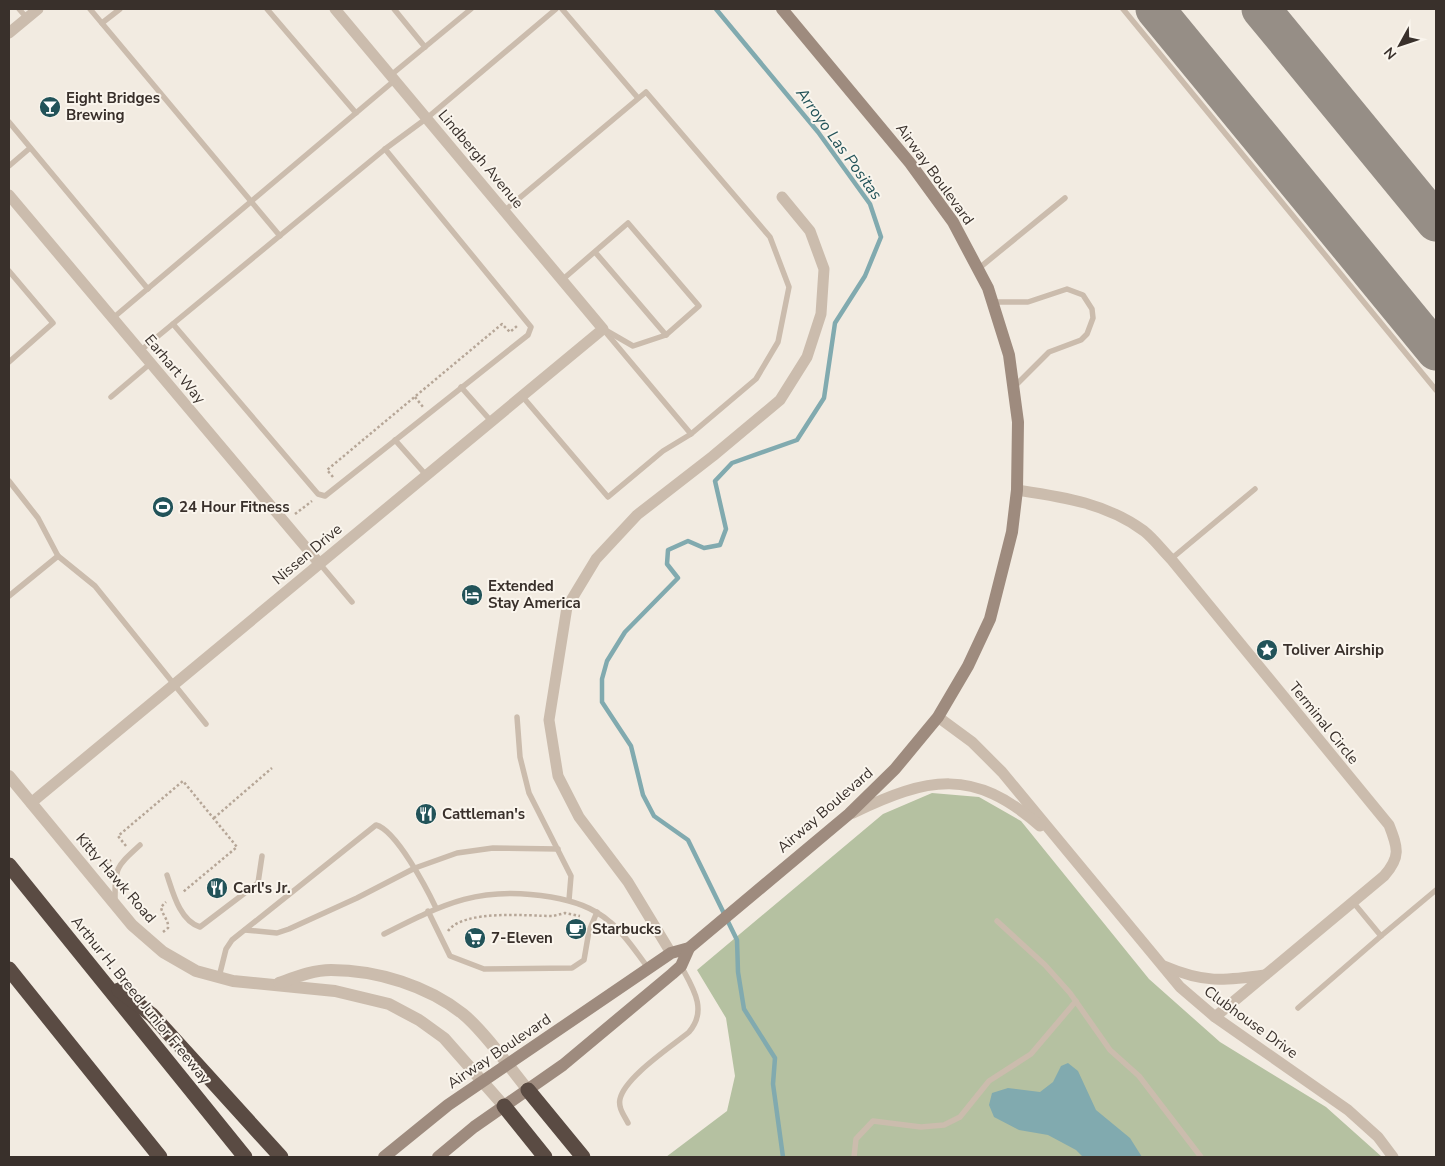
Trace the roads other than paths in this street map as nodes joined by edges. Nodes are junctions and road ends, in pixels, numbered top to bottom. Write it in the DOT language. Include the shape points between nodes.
graph roads {
  1 [pos="19,9"];
  2 [pos="38,9"];
  3 [pos="90,9"];
  4 [pos="120,9"];
  5 [pos="267,9"];
  6 [pos="336,9"];
  7 [pos="394,9"];
  8 [pos="471,9"];
  9 [pos="556,9"];
  10 [pos="562,9"];
  11 [pos="782,9"];
  12 [pos="1123,9"];
  13 [pos="27,18"];
  14 [pos="102,23"];
  15 [pos="9,34"];
  16 [pos="425,46"];
  17 [pos="393,78"];
  18 [pos="638,98"];
  19 [pos="356,113"];
  20 [pos="426,118"];
  21 [pos="9,122"];
  22 [pos="30,148"];
  23 [pos="385,149"];
  24 [pos="9,166"];
  25 [pos="9,195"];
  26 [pos="782,197"];
  27 [pos="1065,198"];
  28 [pos="250,202"];
  29 [pos="504,211"];
  30 [pos="280,236"];
  31 [pos="595,252"];
  32 [pos="978,269"];
  33 [pos="9,271"];
  34 [pos="562,280"];
  35 [pos="148,289"];
  36 [pos="993,302"];
  37 [pos="113,318"];
  38 [pos="173,324"];
  39 [pos="603,329"];
  40 [pos="666,335"];
  41 [pos="140,351"];
  42 [pos="9,362"];
  43 [pos="151,363"];
  44 [pos="461,387"];
  45 [pos="1013,387"];
  46 [pos="1436,390"];
  47 [pos="522,396"];
  48 [pos="111,397"];
  49 [pos="491,421"];
  50 [pos="691,434"];
  51 [pos="394,440"];
  52 [pos="426,475"];
  53 [pos="9,481"];
  54 [pos="1255,489"];
  55 [pos="1017,490"];
  56 [pos="58,556"];
  57 [pos="1171,559"];
  58 [pos="319,563"];
  59 [pos="9,596"];
  60 [pos="352,602"];
  61 [pos="174,684"];
  62 [pos="517,717"];
  63 [pos="938,717"];
  64 [pos="206,724"];
  65 [pos="9,776"];
  66 [pos="31,803"];
  67 [pos="849,814"];
  68 [pos="140,845"];
  69 [pos="558,849"];
  70 [pos="1066,850"];
  71 [pos="262,856"];
  72 [pos="9,865"];
  73 [pos="415,868"];
  74 [pos="167,875"];
  75 [pos="1436,890"];
  76 [pos="569,900"];
  77 [pos="115,902"];
  78 [pos="1353,902"];
  79 [pos="436,908"];
  80 [pos="428,912"];
  81 [pos="596,912"];
  82 [pos="997,921"];
  83 [pos="244,930"];
  84 [pos="384,934"];
  85 [pos="1381,936"];
  86 [pos="688,948"];
  87 [pos="671,953"];
  88 [pos="1161,965"];
  89 [pos="681,966"];
  90 [pos="9,969"];
  91 [pos="649,970"];
  92 [pos="99,974"];
  93 [pos="1265,975"];
  94 [pos="218,977"];
  95 [pos="277,984"];
  96 [pos="1076,1002"];
  97 [pos="1298,1008"];
  98 [pos="1215,1018"];
  99 [pos="506,1064"];
  100 [pos="483,1081"];
  101 [pos="528,1090"];
  102 [pos="504,1106"];
  103 [pos="628,1123"];
  104 [pos="160,1157"];
  105 [pos="245,1157"];
  106 [pos="281,1157"];
  107 [pos="384,1157"];
  108 [pos="438,1157"];
  109 [pos="545,1157"];
  110 [pos="583,1157"];
  111 [pos="854,1157"];
  112 [pos="1201,1157"];
  113 [pos="1393,1157"];
  1 -- 13 [label="lane"];
  2 -- 13 [label="street"];
  3 -- 14 [label="lane"];
  4 -- 14 [label="lane"];
  5 -- 19 [label="lane"];
  6 -- 17 [label="street, Lindbergh Avenue"];
  7 -- 16 [label="lane"];
  8 -- 16 [label="lane"];
  9 -- 20 [label="lane"];
  10 -- 18 [label="lane"];
  11 -- 32 [label="main road, Airway Boulevard" via="910,163 953,222"];
  12 -- 46 [label="lane"];
  13 -- 15 [label="street"];
  14 -- 28 [label="lane"];
  16 -- 17 [label="lane"];
  17 -- 19 [label="lane"];
  17 -- 20 [label="street, Lindbergh Avenue"];
  18 -- 29 [label="lane"];
  18 -- 50 [label="lane" via="646,92 770,237 789,287 778,342 756,379"];
  19 -- 28 [label="lane"];
  20 -- 23 [label="lane"];
  20 -- 29 [label="street, Lindbergh Avenue"];
  21 -- 22 [label="lane"];
  22 -- 24 [label="lane"];
  22 -- 35 [label="lane"];
  23 -- 30 [label="lane"];
  23 -- 44 [label="lane" via="530,327 528,334"];
  25 -- 37 [label="street, Earhart Way"];
  26 -- 87 [label="street" via="810,231 824,269 821,314 807,357 780,400 637,514 596,559 568,608 550,720 558,776 579,817 628,882"];
  27 -- 32 [label="lane"];
  28 -- 30 [label="lane"];
  28 -- 35 [label="lane"];
  29 -- 34 [label="street, Lindbergh Avenue"];
  30 -- 38 [label="lane"];
  31 -- 34 [label="lane"];
  31 -- 40 [label="lane"];
  31 -- 40 [label="lane" via="628,223 699,306"];
  32 -- 36 [label="main road, Airway Boulevard"];
  33 -- 42 [label="lane" via="53,324"];
  34 -- 39 [label="street, Lindbergh Avenue"];
  35 -- 37 [label="lane"];
  36 -- 45 [label="main road, Airway Boulevard"];
  36 -- 45 [label="lane" via="1028,302 1067,289 1083,295 1092,309 1093,318 1081,340 1049,352"];
  37 -- 41 [label="street, Earhart Way"];
  38 -- 41 [label="lane"];
  38 -- 51 [label="lane" via="318,494 325,496"];
  39 -- 40 [label="lane" via="632,346"];
  39 -- 47 [label="street, Nissen Drive"];
  39 -- 50 [label="lane"];
  41 -- 43 [label="street, Earhart Way"];
  43 -- 48 [label="lane"];
  43 -- 58 [label="street, Earhart Way"];
  44 -- 49 [label="lane"];
  44 -- 51 [label="lane"];
  45 -- 55 [label="main road, Airway Boulevard" via="1018,422"];
  47 -- 49 [label="street, Nissen Drive"];
  47 -- 50 [label="lane" via="608,497 663,451"];
  49 -- 52 [label="street, Nissen Drive"];
  51 -- 52 [label="lane"];
  52 -- 58 [label="street, Nissen Drive"];
  53 -- 56 [label="lane" via="38,518"];
  54 -- 57 [label="lane"];
  55 -- 57 [label="street, Terminal Circle" via="1074,499 1113,511 1146,532"];
  55 -- 63 [label="main road, Airway Boulevard" via="1012,532 990,619 968,666"];
  56 -- 59 [label="lane"];
  56 -- 61 [label="lane" via="95,586"];
  57 -- 78 [label="street, Terminal Circle" via="1389,825 1398,847 1394,865"];
  58 -- 60 [label="lane"];
  58 -- 61 [label="street, Nissen Drive"];
  61 -- 64 [label="lane"];
  61 -- 66 [label="street, Nissen Drive"];
  62 -- 69 [label="lane" via="520,757 529,793"];
  63 -- 67 [label="main road, Airway Boulevard" via="895,769"];
  63 -- 70 [label="street, Clubhouse Drive" via="972,742 1002,772"];
  65 -- 66 [label="street, Kitty Hawk Road"];
  66 -- 77 [label="street, Kitty Hawk Road"];
  67 -- 70 [label="street, Clubhouse Drive" via="896,792 955,783 988,791 1020,809"];
  67 -- 86 [label="main road, Airway Boulevard"];
  68 -- 77 [label="lane" via="120,864 115,874"];
  69 -- 73 [label="lane" via="493,848 456,853"];
  69 -- 76 [label="lane" via="572,876"];
  70 -- 88 [label="street, Clubhouse Drive"];
  71 -- 74 [label="lane" via="258,883 200,927 184,914"];
  72 -- 92 [label="highway, Arthur H. Breed Junior Freeway"];
  73 -- 79 [label="lane"];
  73 -- 83 [label="lane" via="289,929 277,933"];
  73 -- 83 [label="lane" via="383,827 374,826"];
  75 -- 85 [label="lane"];
  76 -- 79 [label="lane" via="506,892 473,896"];
  76 -- 81 [label="lane"];
  77 -- 94 [label="street, Kitty Hawk Road" via="132,925 163,952 196,971"];
  78 -- 85 [label="lane"];
  78 -- 93 [label="street, Terminal Circle"];
  79 -- 80 [label="lane"];
  80 -- 81 [label="lane" via="450,956 484,969 529,970 572,968 584,960 588,931"];
  80 -- 84 [label="lane"];
  81 -- 91 [label="lane" via="619,931"];
  82 -- 96 [label="lane" via="1045,965"];
  83 -- 94 [label="lane" via="226,949"];
  85 -- 97 [label="lane"];
  86 -- 87 [label="main road, Airway Boulevard"];
  86 -- 89 [label="main road, Airway Boulevard"];
  87 -- 91 [label="main road, Airway Boulevard"];
  88 -- 93 [label="street" via="1206,980"];
  88 -- 98 [label="street, Clubhouse Drive"];
  89 -- 101 [label="main road, Airway Boulevard" via="563,1065"];
  89 -- 103 [label="lane" via="699,1003 699,1015 689,1032 623,1090 620,1108"];
  90 -- 104 [label="highway"];
  91 -- 99 [label="main road, Airway Boulevard"];
  92 -- 105 [label="highway, Arthur H. Breed Junior Freeway"];
  92 -- 106 [label="highway" via="152,1015"];
  93 -- 98 [label="street, Terminal Circle"];
  94 -- 95 [label="street, Kitty Hawk Road" via="233,982"];
  95 -- 99 [label="street, Kitty Hawk Road" via="309,972 331,970 408,983 465,1015"];
  95 -- 100 [label="street, Kitty Hawk Road" via="335,991 389,1004 444,1038"];
  96 -- 111 [label="lane" via="1031,1054 989,1081 960,1117 944,1125 921,1127 873,1121 856,1139"];
  96 -- 112 [label="lane" via="1110,1050 1139,1076"];
  98 -- 113 [label="street, Clubhouse Drive" via="1348,1110 1378,1137"];
  99 -- 100 [label="main road, Airway Boulevard"];
  99 -- 101 [label="street, Kitty Hawk Road"];
  100 -- 102 [label="street, Kitty Hawk Road"];
  100 -- 107 [label="main road, Airway Boulevard"];
  101 -- 102 [label="main road, Airway Boulevard"];
  101 -- 110 [label="highway"];
  102 -- 108 [label="main road, Airway Boulevard"];
  102 -- 109 [label="highway"];
}
